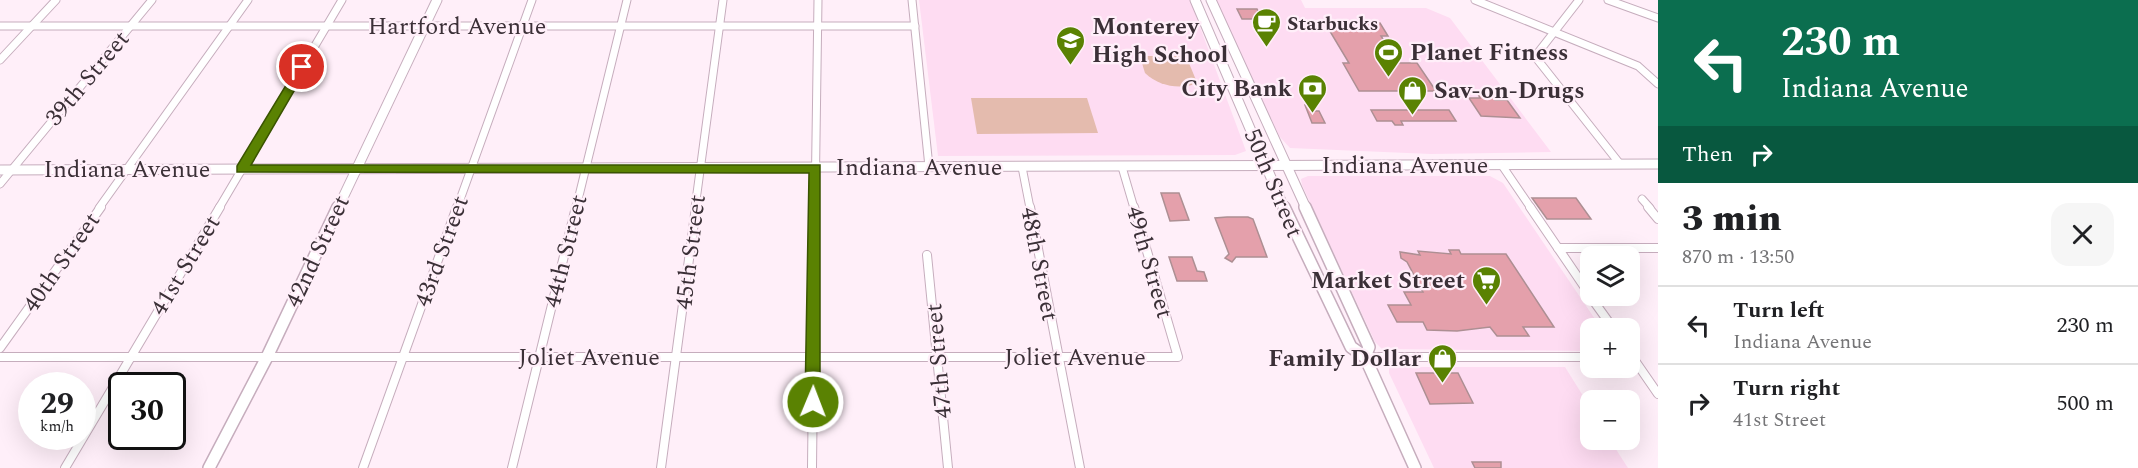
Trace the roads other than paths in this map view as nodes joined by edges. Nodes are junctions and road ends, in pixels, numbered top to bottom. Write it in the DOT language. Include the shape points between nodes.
graph roads {
  1 [pos="56,0"];
  2 [pos="152,0"];
  3 [pos="248,0"];
  4 [pos="342,0"];
  5 [pos="437,0"];
  6 [pos="532,0"];
  7 [pos="627,0"];
  8 [pos="723,0"];
  9 [pos="818,0"];
  10 [pos="912,0"];
  11 [pos="1195,0"];
  12 [pos="1211,0"];
  13 [pos="1475,0"];
  14 [pos="1579,0"];
  15 [pos="1608,0"];
  16 [pos="1658,18"];
  17 [pos="0,26"];
  18 [pos="32,26"];
  19 [pos="130,26"];
  20 [pos="229,26"];
  21 [pos="327,26"];
  22 [pos="424,26"];
  23 [pos="523,26"];
  24 [pos="620,26"];
  25 [pos="719,26"];
  26 [pos="818,26"];
  27 [pos="915,26"];
  28 [pos="1554,32"];
  29 [pos="0,60"];
  30 [pos="1658,84"];
  31 [pos="1501,164"];
  32 [pos="1620,164"];
  33 [pos="1658,164"];
  34 [pos="1287,165"];
  35 [pos="1122,166"];
  36 [pos="1266,166"];
  37 [pos="929,167"];
  38 [pos="1022,167"];
  39 [pos="701,168"];
  40 [pos="816,168"];
  41 [pos="127,169"];
  42 [pos="242,169"];
  43 [pos="356,169"];
  44 [pos="471,169"];
  45 [pos="585,169"];
  46 [pos="0,170"];
  47 [pos="12,170"];
  48 [pos="0,184"];
  49 [pos="1642,199"];
  50 [pos="1658,219"];
  51 [pos="1558,248"];
  52 [pos="1658,248"];
  53 [pos="927,255"];
  54 [pos="1580,280"];
  55 [pos="0,348"];
  56 [pos="0,357"];
  57 [pos="130,357"];
  58 [pos="267,357"];
  59 [pos="403,357"];
  60 [pos="539,357"];
  61 [pos="676,357"];
  62 [pos="813,357"];
  63 [pos="937,357"];
  64 [pos="1058,357"];
  65 [pos="1178,357"];
  66 [pos="1365,357"];
  67 [pos="1580,357"];
  68 [pos="1640,369"];
  69 [pos="1658,394"];
  70 [pos="64,468"];
  71 [pos="209,468"];
  72 [pos="363,468"];
  73 [pos="512,468"];
  74 [pos="661,468"];
  75 [pos="812,468"];
  76 [pos="948,468"];
  77 [pos="1080,468"];
  78 [pos="1415,468"];
  1 -- 18 [label="street"];
  2 -- 19 [label="street, 39th Street"];
  3 -- 20 [label="street, 40th Street"];
  4 -- 21 [label="street, 41st Street"];
  5 -- 22 [label="main road, 42nd Street"];
  6 -- 23 [label="street, 43rd Street"];
  7 -- 24 [label="street, 44th Street"];
  8 -- 25 [label="street, 45th Street"];
  9 -- 26 [label="street"];
  10 -- 27 [label="street"];
  11 -- 36 [label="main road, 50th Street"];
  12 -- 34 [label="main road, 50th Street"];
  13 -- 28 [label="street"];
  14 -- 28 [label="street"];
  15 -- 16 [label="street"];
  17 -- 18 [label="street, Hartford Avenue"];
  18 -- 19 [label="street, Hartford Avenue"];
  18 -- 29 [label="street"];
  19 -- 20 [label="street, Hartford Avenue"];
  19 -- 47 [label="street, 39th Street"];
  20 -- 21 [label="street, Hartford Avenue"];
  20 -- 41 [label="street, 40th Street"];
  21 -- 22 [label="street, Hartford Avenue"];
  21 -- 42 [label="street, 41st Street"];
  22 -- 23 [label="street, Hartford Avenue"];
  22 -- 43 [label="main road, 42nd Street"];
  23 -- 24 [label="street, Hartford Avenue"];
  23 -- 44 [label="street, 43rd Street"];
  24 -- 25 [label="street, Hartford Avenue"];
  24 -- 45 [label="street, 44th Street"];
  25 -- 26 [label="street, Hartford Avenue"];
  25 -- 39 [label="street, 45th Street"];
  26 -- 27 [label="street, Hartford Avenue"];
  26 -- 40 [label="street"];
  27 -- 37 [label="street"];
  28 -- 30 [label="street" via="1638,66"];
  28 -- 32 [label="street" via="1537,59"];
  31 -- 32 [label="main road, Indiana Avenue"];
  31 -- 34 [label="main road, Indiana Avenue"];
  31 -- 51 [label="street"];
  32 -- 33 [label="main road, Indiana Avenue"];
  34 -- 36 [label="main road, Indiana Avenue"];
  34 -- 66 [label="main road, 50th Street" via="1369,347"];
  35 -- 36 [label="main road, Indiana Avenue"];
  35 -- 38 [label="main road, Indiana Avenue"];
  35 -- 65 [label="street, 49th Street"];
  36 -- 66 [label="main road, 50th Street" via="1351,347"];
  37 -- 38 [label="main road, Indiana Avenue"];
  37 -- 40 [label="main road, Indiana Avenue"];
  38 -- 64 [label="street, 48th Street"];
  39 -- 40 [label="main road, Indiana Avenue"];
  39 -- 45 [label="main road, Indiana Avenue"];
  39 -- 61 [label="street, 45th Street"];
  40 -- 62 [label="street"];
  41 -- 42 [label="main road, Indiana Avenue"];
  41 -- 47 [label="main road, Indiana Avenue"];
  41 -- 55 [label="street, 40th Street"];
  42 -- 43 [label="main road, Indiana Avenue"];
  42 -- 57 [label="street, 41st Street"];
  43 -- 44 [label="main road, Indiana Avenue"];
  43 -- 58 [label="main road, 42nd Street"];
  44 -- 45 [label="main road, Indiana Avenue"];
  44 -- 59 [label="street, 43rd Street"];
  45 -- 60 [label="street, 44th Street"];
  46 -- 47 [label="main road, Indiana Avenue"];
  47 -- 48 [label="street, 39th Street"];
  49 -- 50 [label="street"];
  51 -- 52 [label="street"];
  51 -- 54 [label="street"];
  53 -- 63 [label="street, 47th Street"];
  56 -- 57 [label="street, Joliet Avenue"];
  57 -- 58 [label="street, Joliet Avenue"];
  57 -- 70 [label="street, 41st Street"];
  58 -- 59 [label="street, Joliet Avenue"];
  58 -- 71 [label="main road, 42nd Street"];
  59 -- 60 [label="street, Joliet Avenue"];
  59 -- 72 [label="street, 43rd Street"];
  60 -- 61 [label="street, Joliet Avenue"];
  60 -- 73 [label="street, 44th Street"];
  61 -- 62 [label="street, Joliet Avenue"];
  61 -- 74 [label="street, 45th Street"];
  62 -- 63 [label="street, Joliet Avenue"];
  62 -- 75 [label="street"];
  63 -- 64 [label="street, Joliet Avenue"];
  63 -- 76 [label="street, 47th Street"];
  64 -- 65 [label="street, Joliet Avenue"];
  64 -- 77 [label="street, 48th Street"];
  66 -- 67 [label="street"];
  66 -- 78 [label="main road, 50th Street"];
  68 -- 69 [label="street"];
}
